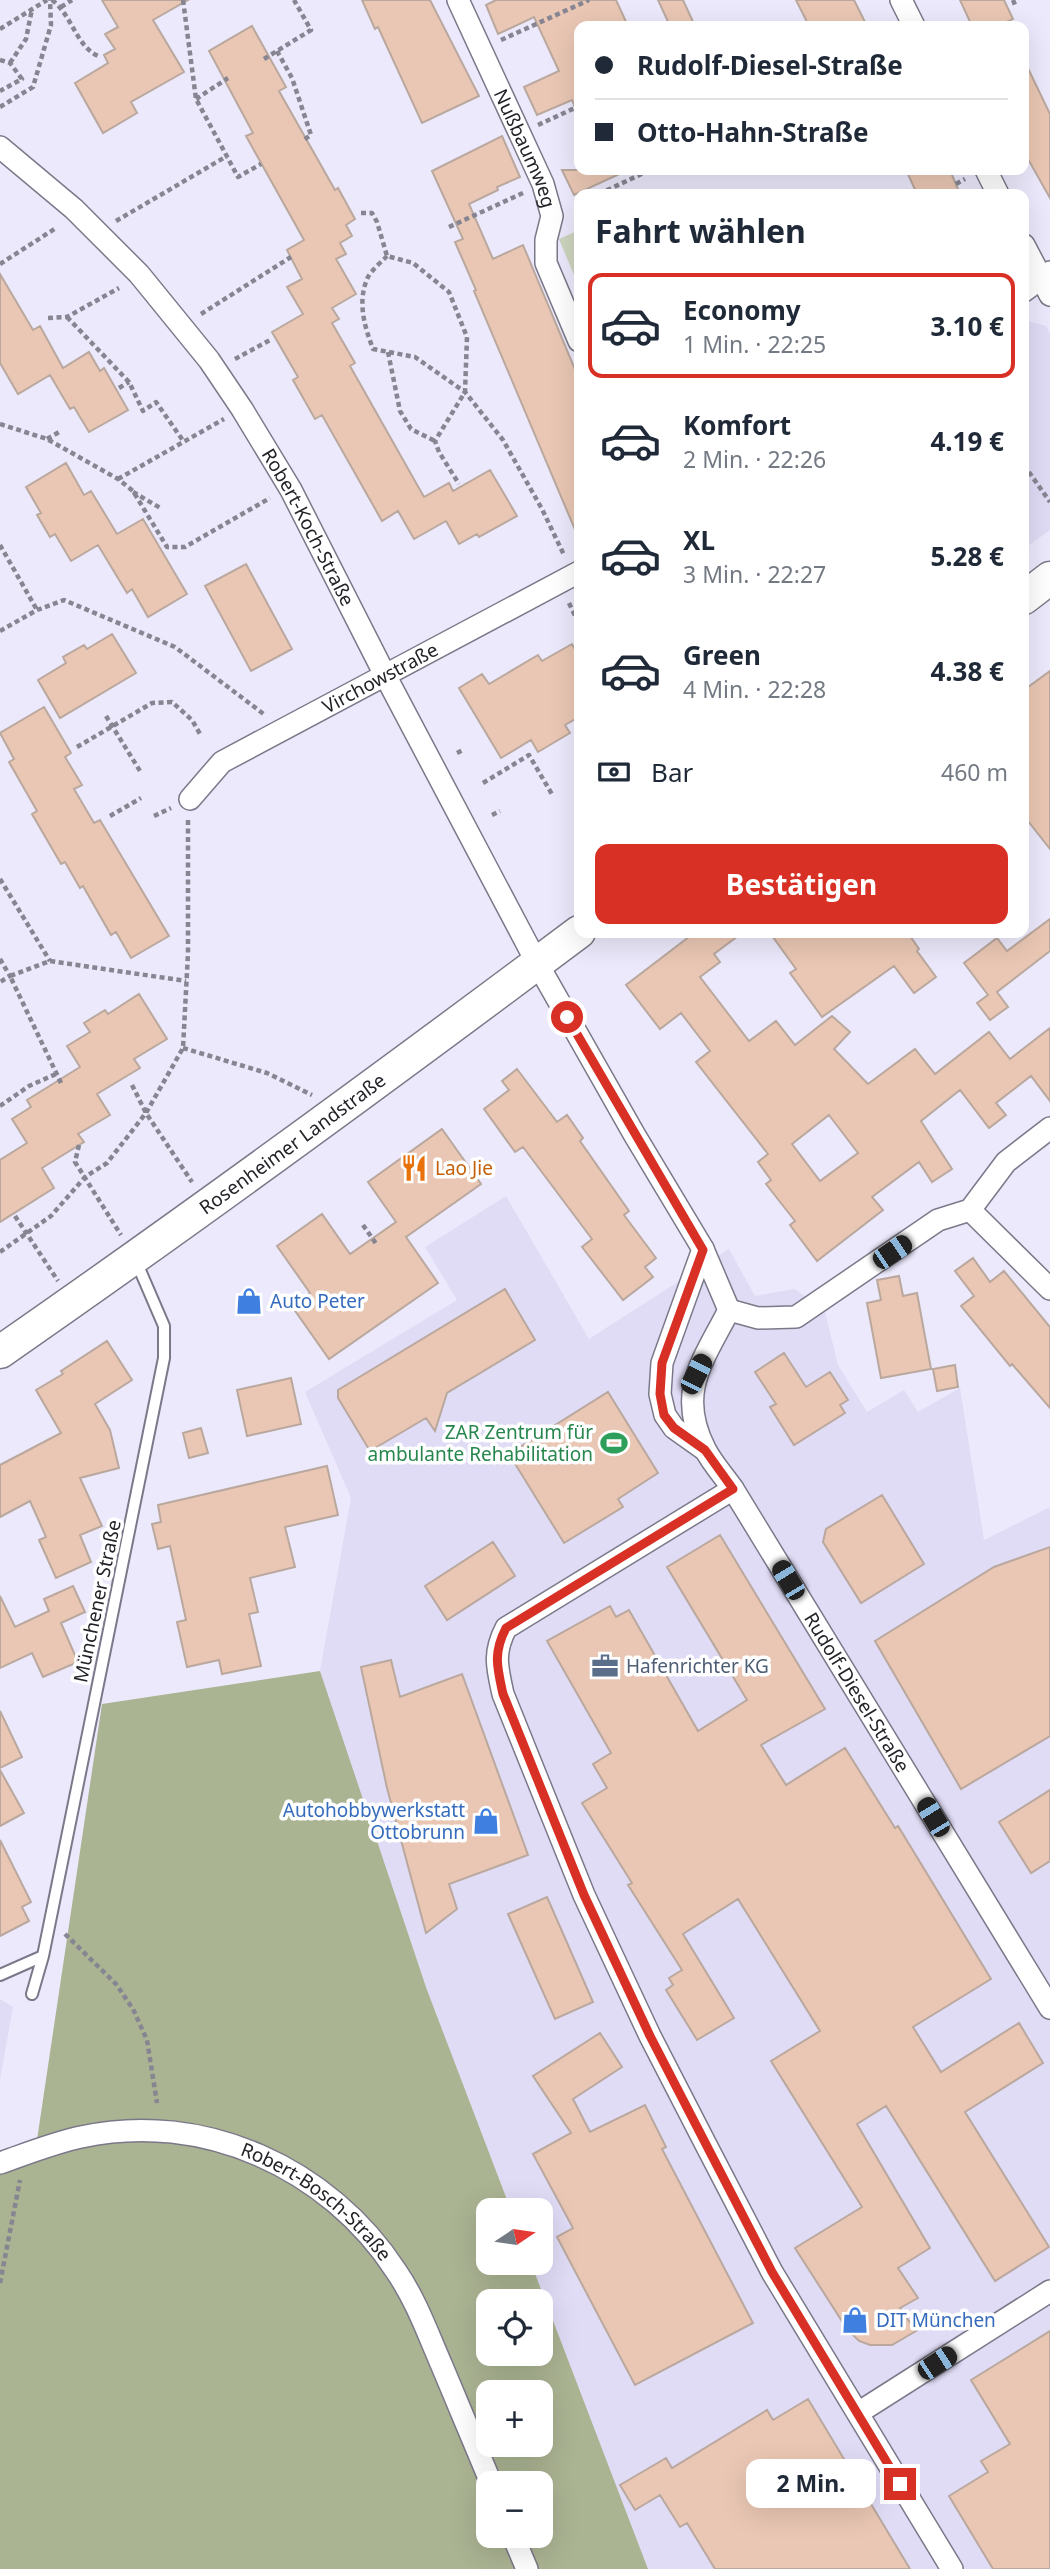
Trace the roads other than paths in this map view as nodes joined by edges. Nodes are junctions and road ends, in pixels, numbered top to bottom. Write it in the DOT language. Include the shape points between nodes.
graph roads {
  1 [pos="458,0"];
  2 [pos="901,0"];
  3 [pos="912,21"];
  4 [pos="0,147"];
  5 [pos="1029,256"];
  6 [pos="1041,284"];
  7 [pos="574,329"];
  8 [pos="574,575"];
  9 [pos="1050,578"];
  10 [pos="1029,594"];
  11 [pos="385,675"];
  12 [pos="190,799"];
  13 [pos="574,936"];
  14 [pos="537,963"];
  15 [pos="1050,1128"];
  16 [pos="970,1210"];
  17 [pos="703,1250"];
  18 [pos="135,1258"];
  19 [pos="1050,1289"];
  20 [pos="729,1310"];
  21 [pos="0,1352"];
  22 [pos="705,1450"];
  23 [pos="733,1489"];
  24 [pos="43,1956"];
  25 [pos="0,1975"];
  26 [pos="32,1994"];
  27 [pos="1050,2008"];
  28 [pos="0,2163"];
  29 [pos="1050,2291"];
  30 [pos="858,2413"];
  31 [pos="486,2471"];
  32 [pos="518,2548"];
  33 [pos="527,2569"];
  34 [pos="952,2569"];
  1 -- 7 [label="street, Nußbaumweg" via="543,184 552,216 546,263"];
  2 -- 3 [label="street"];
  4 -- 11 [label="street, Robert-Koch-Straße" via="75,209 139,274 209,360 291,490"];
  5 -- 6 [label="street"];
  8 -- 11 [label="street, Virchowstraße"];
  9 -- 10 [label="main road"];
  11 -- 12 [label="street, Virchowstraße" via="222,762"];
  11 -- 14 [label="street, Robert-Koch-Straße"];
  13 -- 14 [label="main road, Rosenheimer Landstraße"];
  14 -- 17 [label="street"];
  14 -- 18 [label="main road, Rosenheimer Landstraße"];
  15 -- 16 [label="street" via="1006,1162"];
  16 -- 19 [label="street"];
  16 -- 20 [label="street" via="938,1220 796,1317 758,1318"];
  17 -- 20 [label="street"];
  17 -- 22 [label="street, Rudolf-Diesel-Straße" via="662,1363 660,1394 664,1415 674,1428"];
  18 -- 21 [label="main road, Rosenheimer Landstraße"];
  18 -- 24 [label="lane, Münchener Straße" via="164,1326 164,1358"];
  20 -- 22 [label="street, Rudolf-Diesel-Straße" via="696,1374 690,1399"];
  22 -- 23 [label="street, Rudolf-Diesel-Straße"];
  23 -- 27 [label="street, Rudolf-Diesel-Straße"];
  23 -- 30 [label="street" via="506,1628 498,1643 496,1663 503,1694 584,1895 650,2036 772,2272"];
  24 -- 25 [label="lane"];
  24 -- 26 [label="lane, Münchener Straße"];
  28 -- 31 [label="street, Robert-Bosch-Straße" via="81,2137 136,2131 177,2133 255,2152 316,2185 349,2212 397,2272 420,2313"];
  29 -- 30 [label="street"];
  30 -- 34 [label="street"];
  32 -- 33 [label="street"];
}
